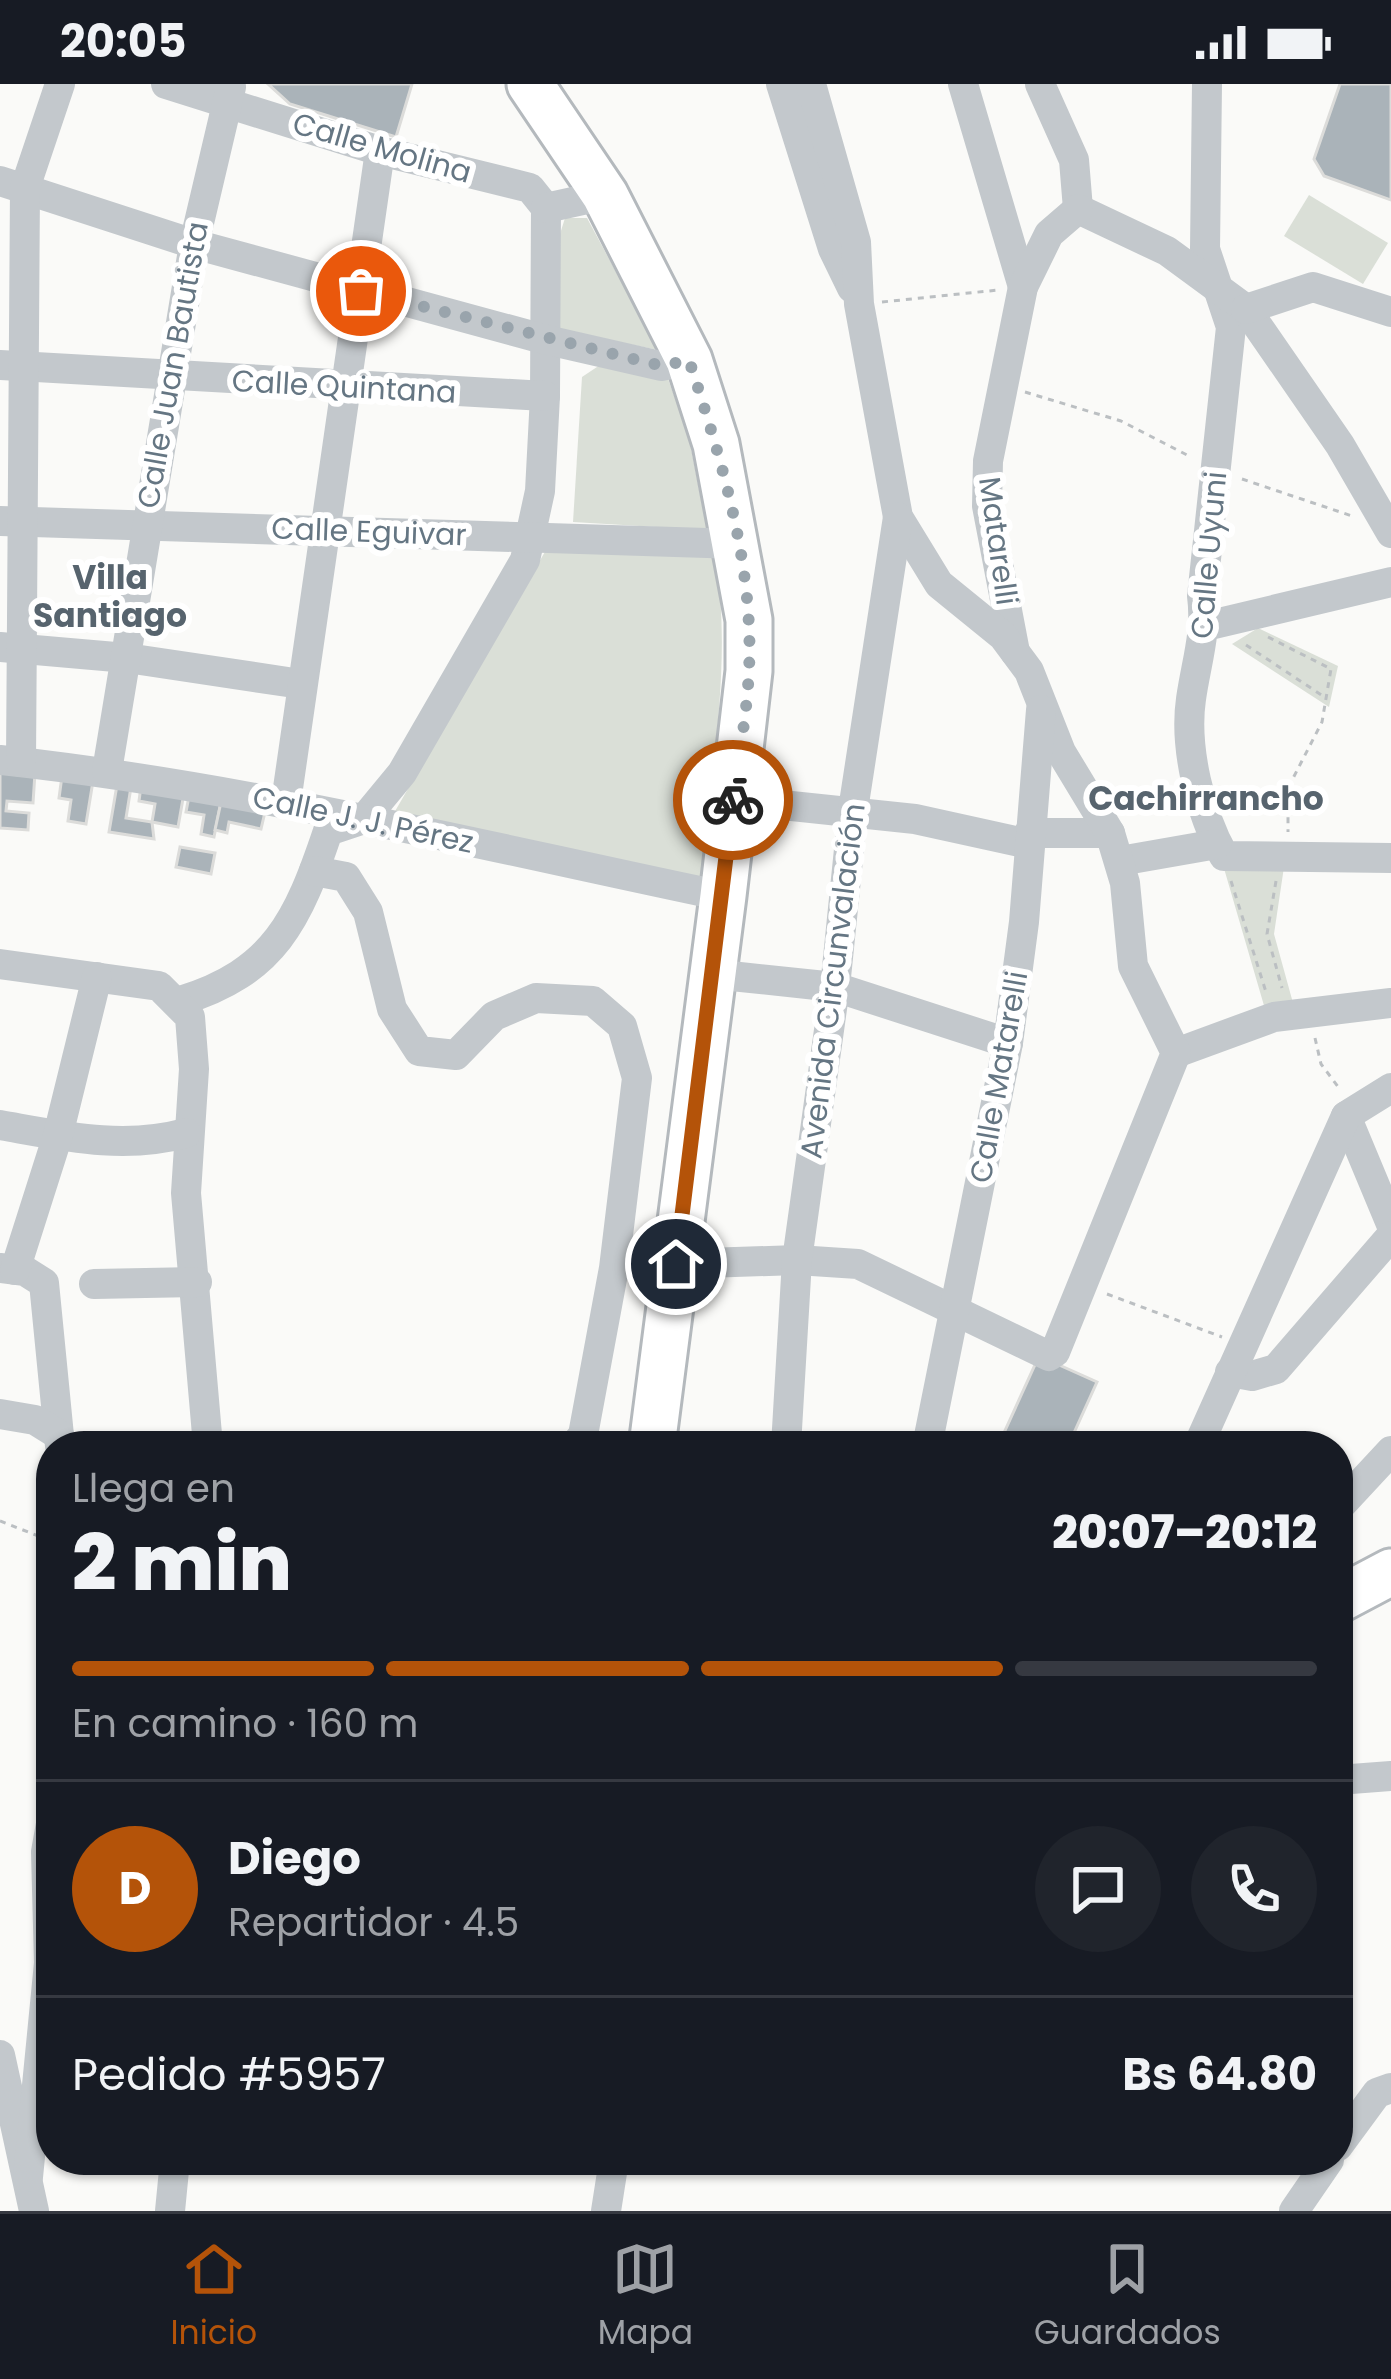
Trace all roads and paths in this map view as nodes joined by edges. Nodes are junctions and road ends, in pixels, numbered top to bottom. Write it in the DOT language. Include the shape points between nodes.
graph roads {
  1 [pos="60,84"];
  2 [pos="166,84"];
  3 [pos="530,84"];
  4 [pos="781,84"];
  5 [pos="811,84"];
  6 [pos="963,84"];
  7 [pos="1040,84"];
  8 [pos="1207,84"];
  9 [pos="229,93"];
  10 [pos="380,151"];
  11 [pos="13,184"];
  12 [pos="605,195"];
  13 [pos="538,198"];
  14 [pos="1078,209"];
  15 [pos="194,244"];
  16 [pos="10,265"];
  17 [pos="1023,287"];
  18 [pos="1222,288"];
  19 [pos="361,291"];
  20 [pos="897,300"];
  21 [pos="860,304"];
  22 [pos="1246,309"];
  23 [pos="1391,311"];
  24 [pos="547,340"];
  25 [pos="689,360"];
  26 [pos="12,366"];
  27 [pos="174,379"];
  28 [pos="346,388"];
  29 [pos="545,396"];
  30 [pos="898,517"];
  31 [pos="10,521"];
  32 [pos="144,525"];
  33 [pos="325,529"];
  34 [pos="1391,532"];
  35 [pos="529,538"];
  36 [pos="739,544"];
  37 [pos="1391,582"];
  38 [pos="1221,623"];
  39 [pos="10,648"];
  40 [pos="1016,654"];
  41 [pos="127,658"];
  42 [pos="301,684"];
  43 [pos="1326,699"];
  44 [pos="1042,704"];
  45 [pos="10,761"];
  46 [pos="107,772"];
  47 [pos="734,800"];
  48 [pos="286,802"];
  49 [pos="853,810"];
  50 [pos="364,819"];
  51 [pos="1029,838"];
  52 [pos="1115,847"];
  53 [pos="1220,850"];
  54 [pos="1280,857"];
  55 [pos="1391,858"];
  56 [pos="314,871"];
  57 [pos="723,896"];
  58 [pos="1267,934"];
  59 [pos="1249,936"];
  60 [pos="0,964"];
  61 [pos="712,974"];
  62 [pos="97,977"];
  63 [pos="836,987"];
  64 [pos="180,1001"];
  65 [pos="1391,1003"];
  66 [pos="1290,1014"];
  67 [pos="1008,1043"];
  68 [pos="1176,1053"];
  69 [pos="1391,1088"];
  70 [pos="1350,1112"];
  71 [pos="0,1126"];
  72 [pos="186,1133"];
  73 [pos="58,1135"];
  74 [pos="1391,1224"];
  75 [pos="1391,1236"];
  76 [pos="797,1260"];
  77 [pos="676,1264"];
  78 [pos="8,1269"];
  79 [pos="197,1282"];
  80 [pos="94,1284"];
  81 [pos="1081,1284"];
  82 [pos="955,1315"];
  83 [pos="1235,1358"];
  84 [pos="0,1414"];
  85 [pos="49,1431"];
  86 [pos="59,1431"];
  87 [pos="207,1431"];
  88 [pos="584,1431"];
  89 [pos="654,1431"];
  90 [pos="787,1431"];
  91 [pos="930,1431"];
  92 [pos="1204,1431"];
  93 [pos="1391,1451"];
  94 [pos="1353,1492"];
  95 [pos="0,1521"];
  96 [pos="36,1534"];
  97 [pos="1391,1572"];
  98 [pos="1353,1592"];
  99 [pos="1391,1776"];
  100 [pos="1353,1779"];
  101 [pos="0,2055"];
  102 [pos="1391,2088"];
  103 [pos="36,2095"];
  104 [pos="1353,2125"];
  105 [pos="174,2175"];
  106 [pos="612,2175"];
  107 [pos="1319,2175"];
  108 [pos="28,2177"];
  109 [pos="34,2211"];
  110 [pos="170,2211"];
  111 [pos="606,2211"];
  112 [pos="1294,2211"];
  1 -- 11 [label="street"];
  2 -- 9 [label="street, Calle Molina"];
  3 -- 12 [label="highway"];
  4 -- 21 [label="street" via="833,249"];
  5 -- 21 [label="street" via="856,242"];
  6 -- 17 [label="street"];
  7 -- 14 [label="street" via="1075,160"];
  8 -- 18 [label="street, Calle Uyuni" via="1205,249"];
  9 -- 10 [label="street, Calle Molina"];
  9 -- 15 [label="street, Calle Juan Bautista"];
  10 -- 13 [label="street, Calle Molina"];
  10 -- 19 [label="street"];
  11 -- 15 [label="street"];
  11 -- 16 [label="street"];
  12 -- 13 [label="street"];
  12 -- 25 [label="highway"];
  13 -- 24 [label="street"];
  14 -- 17 [label="street, Matarelli" via="1048,235"];
  14 -- 18 [label="street"];
  15 -- 19 [label="street"];
  15 -- 27 [label="street, Calle Juan Bautista"];
  16 -- 26 [label="street"];
  17 -- 20 [label="path"];
  17 -- 40 [label="street, Matarelli" via="987,483"];
  18 -- 22 [label="street"];
  18 -- 38 [label="street, Calle Uyuni" via="1231,327 1202,596"];
  19 -- 24 [label="street"];
  19 -- 28 [label="street"];
  21 -- 30 [label="street"];
  22 -- 23 [label="street" via="1312,287"];
  22 -- 34 [label="street"];
  24 -- 25 [label="street" via="662,366"];
  24 -- 29 [label="street"];
  25 -- 36 [label="highway"];
  26 -- 27 [label="street, Calle Quintana"];
  26 -- 31 [label="street"];
  27 -- 28 [label="street, Calle Quintana"];
  27 -- 32 [label="street, Calle Juan Bautista"];
  28 -- 29 [label="street, Calle Quintana"];
  28 -- 33 [label="street"];
  29 -- 35 [label="street"];
  30 -- 40 [label="street" via="939,584"];
  30 -- 49 [label="street, Avenida Circunvalación"];
  31 -- 32 [label="street, Calle Eguivar"];
  31 -- 39 [label="street"];
  32 -- 33 [label="street, Calle Eguivar"];
  32 -- 41 [label="street, Calle Juan Bautista"];
  33 -- 35 [label="street, Calle Eguivar"];
  33 -- 42 [label="street"];
  35 -- 36 [label="street, Calle Eguivar"];
  35 -- 50 [label="street" via="525,560 402,773"];
  36 -- 47 [label="highway" via="749,671"];
  37 -- 38 [label="street"];
  38 -- 43 [label="path"];
  38 -- 43 [label="path" via="1331,669"];
  38 -- 53 [label="street, Calle Uyuni" via="1190,703 1191,752"];
  39 -- 41 [label="street"];
  39 -- 45 [label="street"];
  40 -- 44 [label="street"];
  41 -- 42 [label="street"];
  41 -- 46 [label="street, Calle Juan Bautista"];
  42 -- 48 [label="street"];
  43 -- 54 [label="path" via="1288,788 1288,846"];
  44 -- 51 [label="street, Calle Matarelli"];
  44 -- 52 [label="street"];
  45 -- 46 [label="street, Calle J. J. Pérez"];
  46 -- 48 [label="street, Calle J. J. Pérez"];
  47 -- 49 [label="street"];
  47 -- 57 [label="highway"];
  48 -- 50 [label="street, Calle J. J. Pérez"];
  49 -- 51 [label="street"];
  49 -- 63 [label="street, Avenida Circunvalación"];
  50 -- 56 [label="street" via="328,831"];
  50 -- 57 [label="street, Calle J. J. Pérez"];
  51 -- 52 [label="street"];
  51 -- 67 [label="street, Calle Matarelli"];
  52 -- 53 [label="street"];
  52 -- 68 [label="street" via="1133,967"];
  53 -- 54 [label="street"];
  53 -- 59 [label="path"];
  54 -- 55 [label="street"];
  54 -- 58 [label="path"];
  56 -- 64 [label="street" via="274,949 225,987"];
  56 -- 88 [label="street" via="346,877 368,912 392,1010 419,1051 456,1054 494,1016 536,998 593,1001 622,1026 638,1078"];
  57 -- 61 [label="highway"];
  58 -- 59 [label="path"];
  58 -- 66 [label="path"];
  59 -- 66 [label="path"];
  60 -- 62 [label="street"];
  61 -- 63 [label="street"];
  61 -- 77 [label="highway"];
  62 -- 64 [label="street" via="159,986"];
  62 -- 73 [label="street"];
  63 -- 67 [label="street"];
  63 -- 76 [label="street, Avenida Circunvalación"];
  64 -- 72 [label="street" via="194,1039"];
  65 -- 66 [label="street"];
  66 -- 68 [label="street"];
  66 -- 70 [label="path"];
  67 -- 82 [label="street, Calle Matarelli"];
  68 -- 81 [label="street"];
  69 -- 70 [label="street"];
  70 -- 74 [label="street"];
  70 -- 83 [label="street"];
  71 -- 73 [label="street"];
  72 -- 73 [label="street" via="150,1143"];
  72 -- 79 [label="street"];
  73 -- 78 [label="street"];
  75 -- 83 [label="street" via="1276,1370 1252,1376"];
  76 -- 77 [label="street"];
  76 -- 82 [label="street" via="858,1264"];
  76 -- 90 [label="street, Avenida Circunvalación"];
  77 -- 89 [label="highway"];
  78 -- 86 [label="street" via="44,1283"];
  79 -- 80 [label="street"];
  79 -- 87 [label="street"];
  81 -- 82 [label="street" via="1049,1356"];
  81 -- 83 [label="path"];
  82 -- 91 [label="street, Calle Matarelli"];
  83 -- 92 [label="street"];
  84 -- 85 [label="street"];
  93 -- 94 [label="street"];
  95 -- 96 [label="path"];
  97 -- 98 [label="highway"];
  99 -- 100 [label="street"];
  101 -- 108 [label="street"];
  102 -- 104 [label="street" via="1376,2093"];
  103 -- 108 [label="street"];
  105 -- 110 [label="street"];
  106 -- 111 [label="street"];
  107 -- 112 [label="street"];
  108 -- 109 [label="street"];
}
